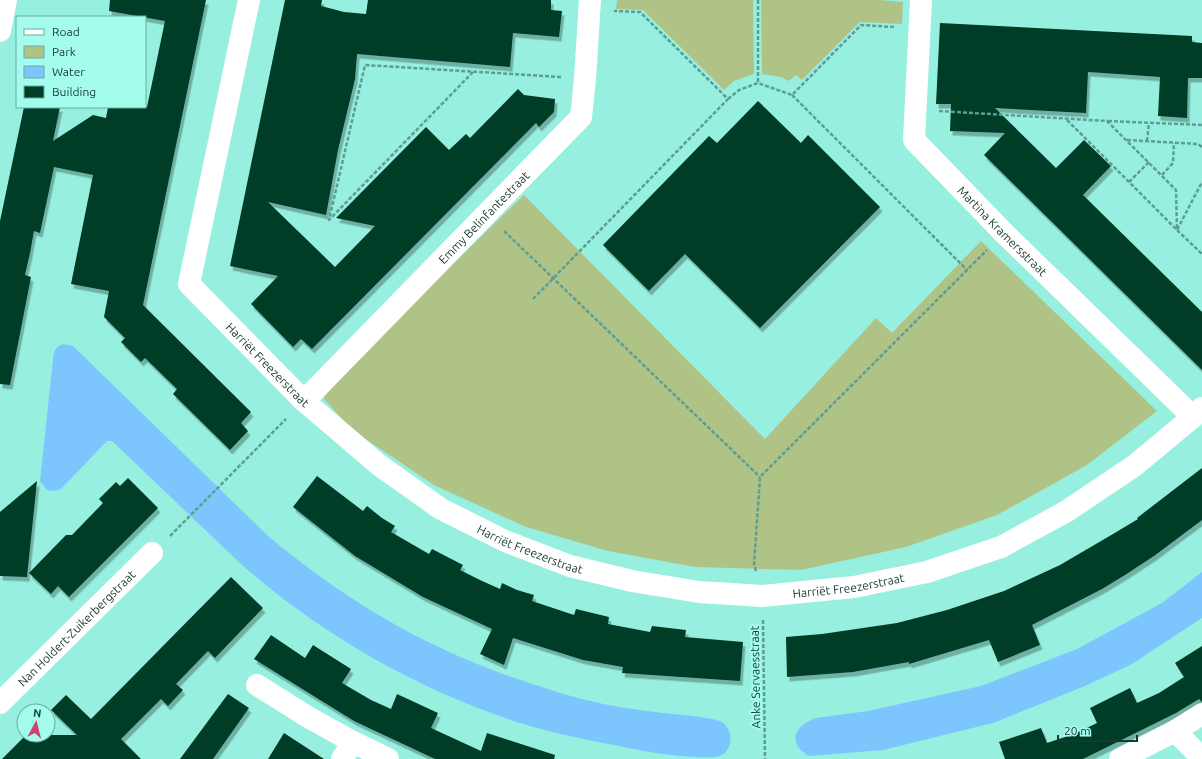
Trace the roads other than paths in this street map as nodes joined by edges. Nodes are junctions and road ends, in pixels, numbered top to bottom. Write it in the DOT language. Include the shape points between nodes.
graph roads {
  1 [pos="6,0"];
  2 [pos="249,0"];
  3 [pos="921,0"];
  4 [pos="590,5"];
  5 [pos="0,31"];
  6 [pos="304,401"];
  7 [pos="1198,413"];
  8 [pos="152,553"];
  9 [pos="258,685"];
  10 [pos="0,703"];
  11 [pos="1202,714"];
  12 [pos="1175,732"];
  13 [pos="347,751"];
  14 [pos="1202,758"];
  15 [pos="388,759"];
  16 [pos="1120,759"];
  1 -- 5 [label="street"];
  2 -- 6 [label="street, Harriët Freezerstraat" via="189,284"];
  3 -- 7 [label="street, Martina Kramersstraat" via="914,140 1004,233"];
  4 -- 6 [label="street, Emmy Belinfantestraat" via="581,117"];
  6 -- 7 [label="street, Harriët Freezerstraat" via="379,465 428,500 506,542 570,566 632,581 699,592 762,596 854,586 927,572 1001,547 1067,511 1134,466"];
  8 -- 10 [label="street, Nan Holdert-Zuikerbergstraat"];
  9 -- 13 [label="street" via="308,717"];
  11 -- 12 [label="street"];
  12 -- 14 [label="street"];
  12 -- 16 [label="street"];
  13 -- 15 [label="street"];
}
